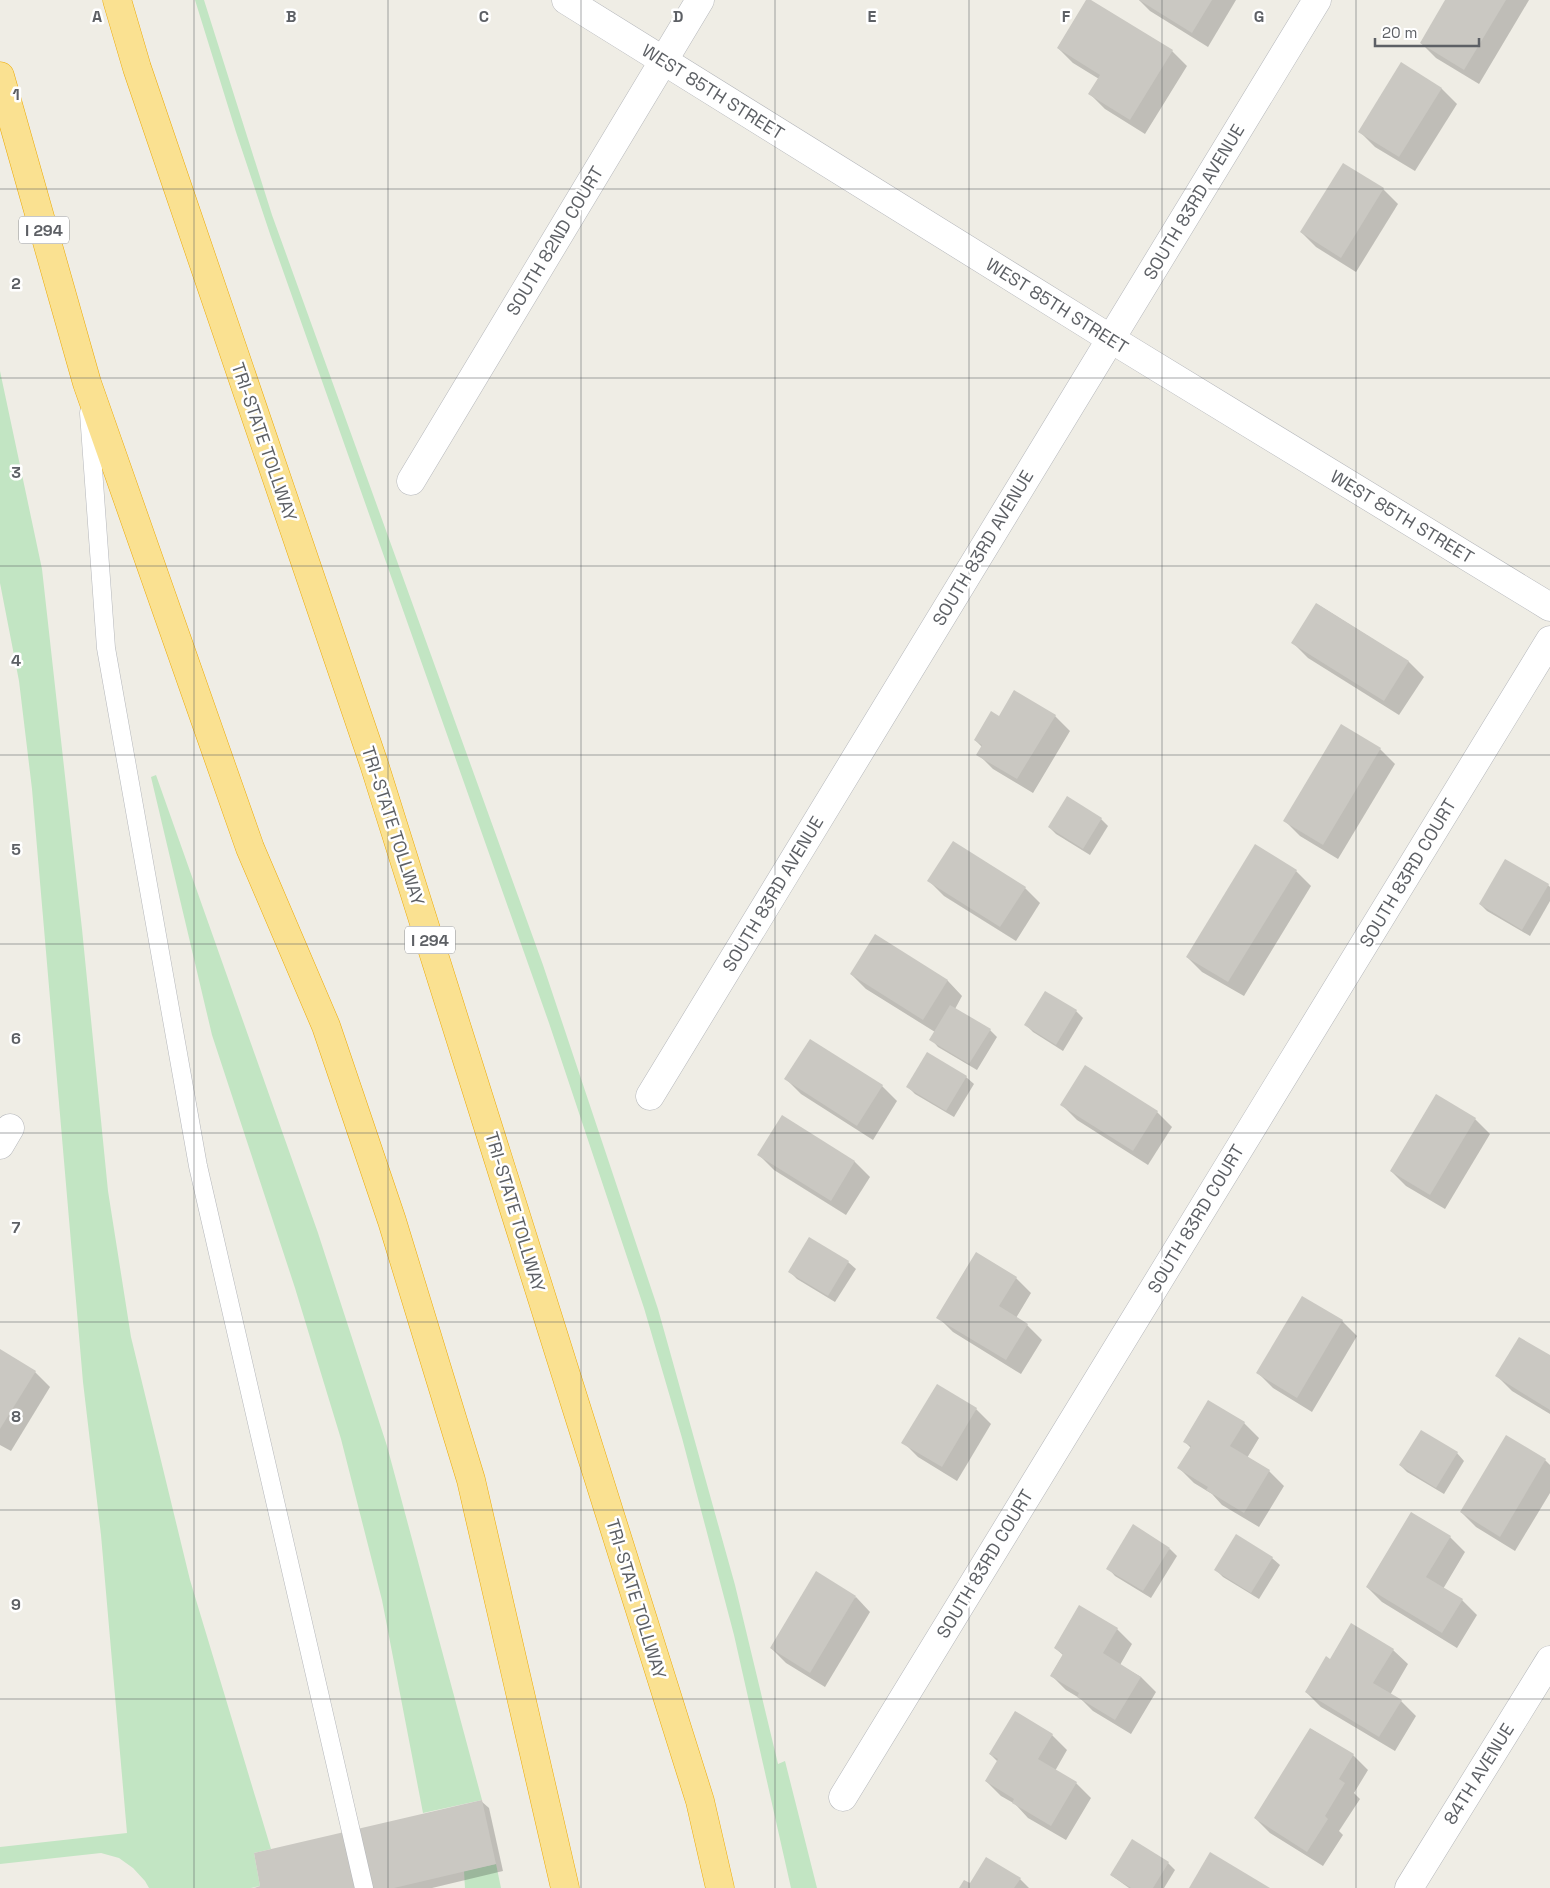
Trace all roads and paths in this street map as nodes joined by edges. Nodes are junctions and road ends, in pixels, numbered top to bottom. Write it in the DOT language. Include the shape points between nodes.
graph roads {
  1 [pos="117,0"];
  2 [pos="566,0"];
  3 [pos="700,0"];
  4 [pos="1317,0"];
  5 [pos="663,62"];
  6 [pos="0,76"];
  7 [pos="1111,339"];
  8 [pos="87,383"];
  9 [pos="411,481"];
  10 [pos="1550,607"];
  11 [pos="1550,640"];
  12 [pos="650,1096"];
  13 [pos="1550,1660"];
  14 [pos="843,1797"];
  15 [pos="364,1888"];
  16 [pos="565,1888"];
  17 [pos="720,1888"];
  18 [pos="1409,1888"];
  1 -- 17 [label="highway, TRI-STATE TOLLWAY / I 294" via="137,68 374,764 700,1801"];
  2 -- 5 [label="street, WEST 85TH STREET"];
  3 -- 5 [label="street, SOUTH 82ND COURT"];
  4 -- 7 [label="street, SOUTH 83RD AVENUE"];
  5 -- 7 [label="street, WEST 85TH STREET"];
  5 -- 9 [label="street, SOUTH 82ND COURT"];
  6 -- 8 [label="highway, I 294"];
  7 -- 10 [label="street, WEST 85TH STREET"];
  7 -- 12 [label="street, SOUTH 83RD AVENUE"];
  8 -- 15 [label="lane, I 294" via="106,648 198,1166"];
  8 -- 16 [label="highway, I 294" via="250,848 326,1026 392,1221 471,1480"];
  11 -- 14 [label="street, SOUTH 83RD COURT"];
  13 -- 18 [label="street, 84TH AVENUE"];
}
